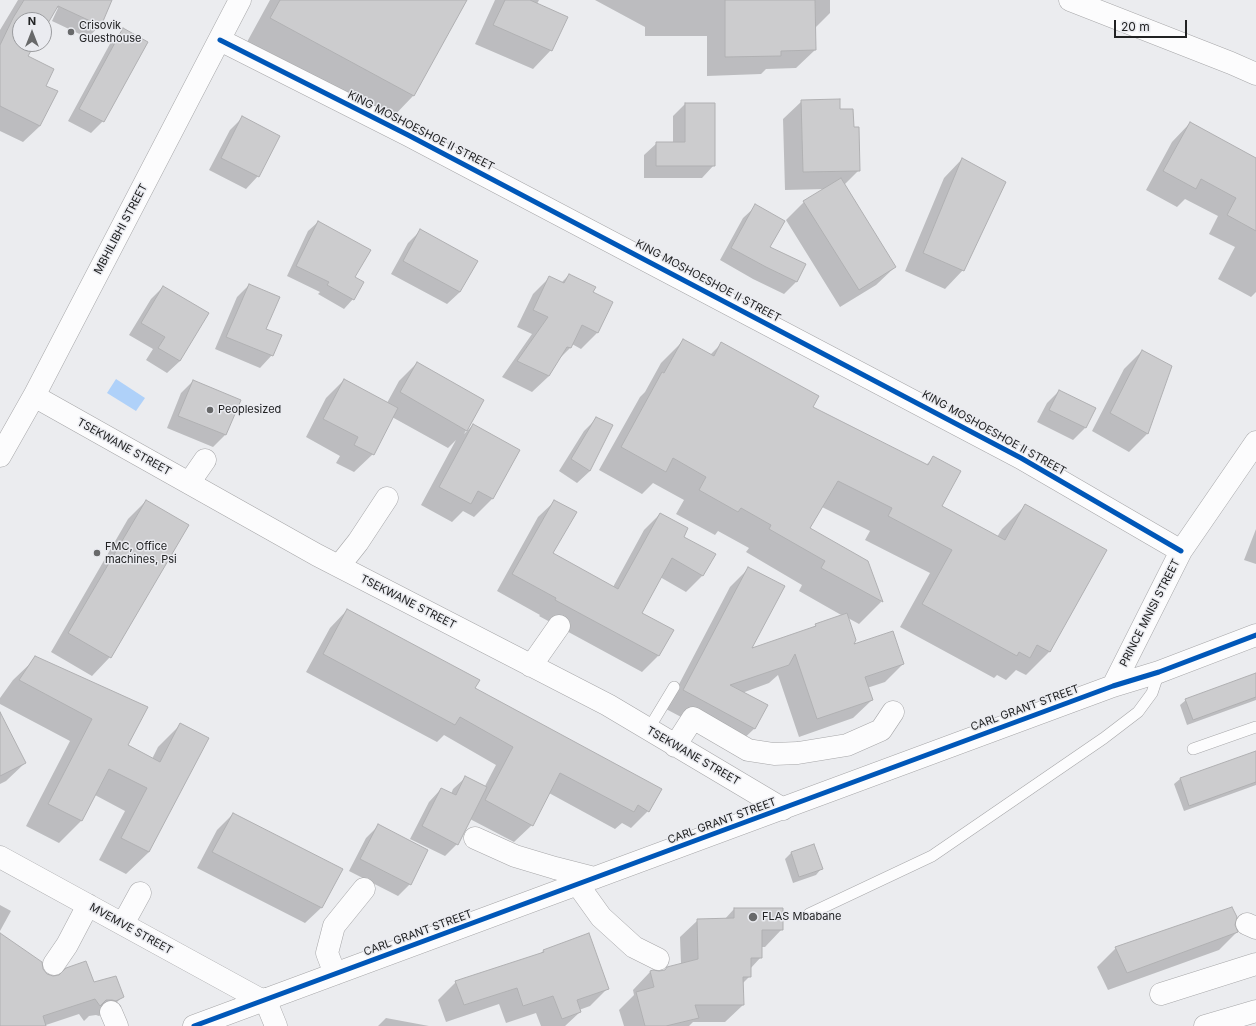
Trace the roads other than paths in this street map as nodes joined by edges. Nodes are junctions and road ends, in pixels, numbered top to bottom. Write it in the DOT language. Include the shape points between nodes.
graph roads {
  1 [pos="240,0"];
  2 [pos="1070,0"];
  3 [pos="220,40"];
  4 [pos="1256,74"];
  5 [pos="34,396"];
  6 [pos="1256,442"];
  7 [pos="0,456"];
  8 [pos="205,460"];
  9 [pos="189,483"];
  10 [pos="387,498"];
  11 [pos="1181,551"];
  12 [pos="339,566"];
  13 [pos="559,626"];
  14 [pos="1256,635"];
  15 [pos="531,666"];
  16 [pos="1159,672"];
  17 [pos="1113,686"];
  18 [pos="674,687"];
  19 [pos="893,712"];
  20 [pos="1256,727"];
  21 [pos="648,730"];
  22 [pos="675,746"];
  23 [pos="1193,749"];
  24 [pos="783,809"];
  25 [pos="475,838"];
  26 [pos="0,857"];
  27 [pos="586,882"];
  28 [pos="364,889"];
  29 [pos="140,893"];
  30 [pos="88,905"];
  31 [pos="810,914"];
  32 [pos="123,924"];
  33 [pos="658,959"];
  34 [pos="54,964"];
  35 [pos="1256,964"];
  36 [pos="335,974"];
  37 [pos="1161,994"];
  38 [pos="264,1000"];
  39 [pos="1249,1017"];
  40 [pos="194,1026"];
  41 [pos="276,1026"];
  42 [pos="1205,1026"];
  1 -- 3 [label="street, MBHILIBHI STREET"];
  2 -- 4 [label="street"];
  3 -- 5 [label="street, MBHILIBHI STREET"];
  3 -- 11 [label="street, KING MOSHOESHOE II STREET" via="408,135 1021,458"];
  5 -- 7 [label="street, MBHILIBHI STREET"];
  5 -- 9 [label="street, TSEKWANE STREET"];
  6 -- 11 [label="street, PRINCE MNISI STREET"];
  8 -- 9 [label="street"];
  9 -- 12 [label="street, TSEKWANE STREET"];
  10 -- 12 [label="street"];
  11 -- 17 [label="street, PRINCE MNISI STREET"];
  12 -- 15 [label="street, TSEKWANE STREET"];
  13 -- 15 [label="street"];
  14 -- 16 [label="street, CARL GRANT STREET"];
  15 -- 21 [label="street, TSEKWANE STREET" via="608,705"];
  16 -- 17 [label="street, CARL GRANT STREET"];
  16 -- 31 [label="lane" via="1152,693 1138,712 1104,738 932,856"];
  17 -- 24 [label="street, CARL GRANT STREET"];
  18 -- 21 [label="lane"];
  19 -- 22 [label="street" via="881,730 854,742 798,753 774,754 748,750 692,718"];
  20 -- 23 [label="lane"];
  21 -- 22 [label="street, TSEKWANE STREET"];
  22 -- 24 [label="street, TSEKWANE STREET"];
  24 -- 27 [label="street, CARL GRANT STREET"];
  25 -- 27 [label="street"];
  26 -- 30 [label="street, MVEMVE STREET"];
  27 -- 33 [label="street" via="601,917 634,947"];
  27 -- 36 [label="street, CARL GRANT STREET"];
  28 -- 36 [label="street" via="334,926 327,953"];
  29 -- 32 [label="street"];
  30 -- 32 [label="street, MVEMVE STREET"];
  30 -- 34 [label="street"];
  32 -- 38 [label="street, MVEMVE STREET"];
  35 -- 37 [label="street"];
  36 -- 38 [label="street, CARL GRANT STREET"];
  38 -- 40 [label="street, CARL GRANT STREET"];
  38 -- 41 [label="street"];
  39 -- 42 [label="street"];
}
